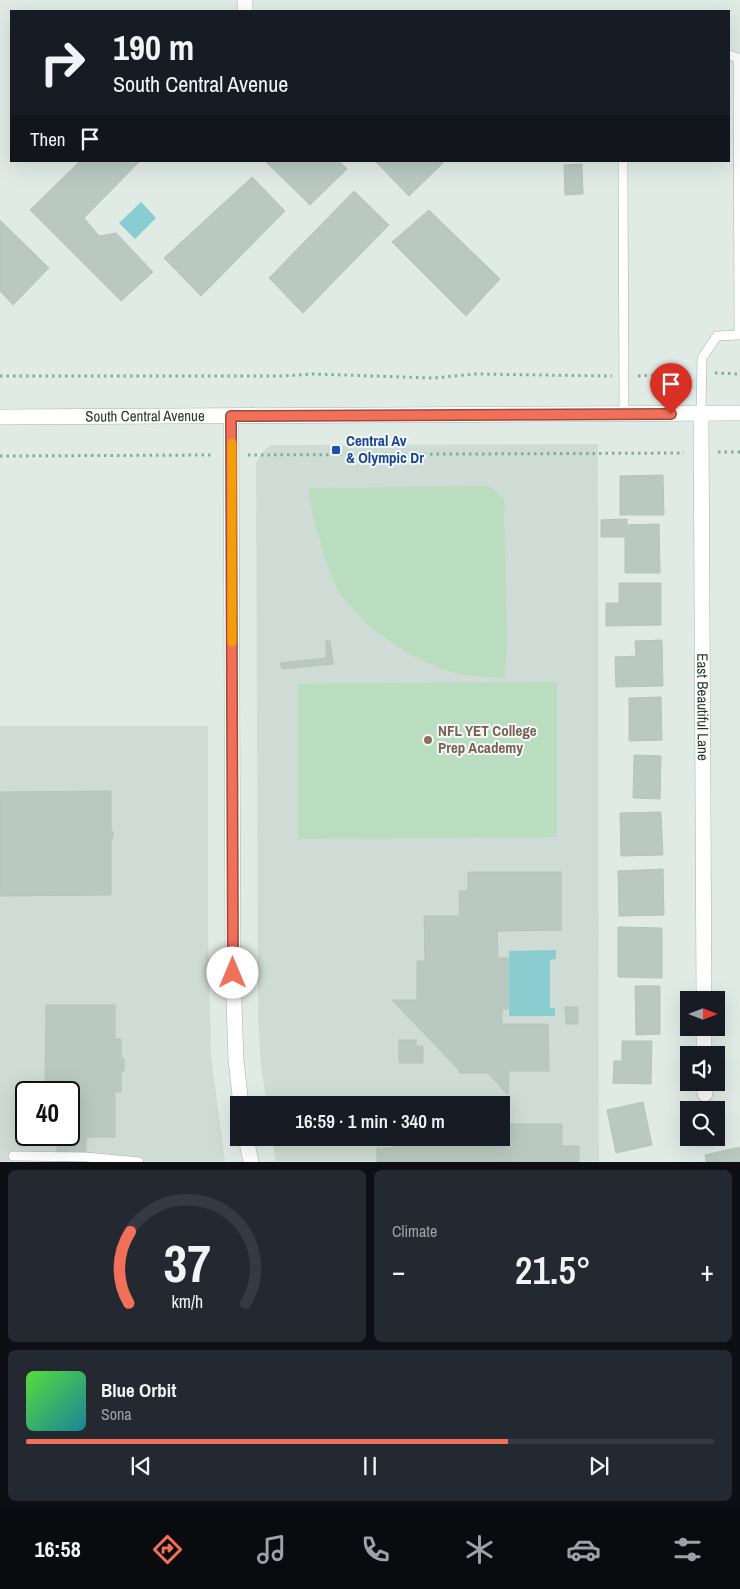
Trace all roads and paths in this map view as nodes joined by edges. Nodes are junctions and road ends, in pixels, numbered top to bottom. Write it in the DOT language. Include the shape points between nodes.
graph roads {
  1 [pos="730,55"];
  2 [pos="623,162"];
  3 [pos="701,372"];
  4 [pos="740,374"];
  5 [pos="0,376"];
  6 [pos="624,376"];
  7 [pos="740,413"];
  8 [pos="624,414"];
  9 [pos="701,414"];
  10 [pos="231,416"];
  11 [pos="0,417"];
  12 [pos="702,452"];
  13 [pos="740,452"];
  14 [pos="232,455"];
  15 [pos="0,456"];
  16 [pos="704,991"];
  17 [pos="240,1096"];
  18 [pos="248,1146"];
  19 [pos="13,1156"];
  20 [pos="140,1162"];
  21 [pos="251,1162"];
  1 -- 3 [label="lane" via="738,58 738,335 717,336 702,358"];
  2 -- 6 [label="lane"];
  3 -- 4 [label="path"];
  3 -- 6 [label="path"];
  3 -- 9 [label="lane"];
  5 -- 6 [label="path"];
  6 -- 8 [label="lane"];
  7 -- 9 [label="street, South Central Avenue"];
  8 -- 9 [label="street, South Central Avenue"];
  8 -- 10 [label="street, South Central Avenue"];
  9 -- 12 [label="street, East Beautiful Lane"];
  10 -- 11 [label="street, South Central Avenue"];
  10 -- 14 [label="street"];
  12 -- 13 [label="path"];
  12 -- 14 [label="path"];
  12 -- 16 [label="street, East Beautiful Lane"];
  14 -- 15 [label="path"];
  14 -- 17 [label="street" via="233,973"];
  18 -- 21 [label="street"];
  19 -- 20 [label="lane"];
}
